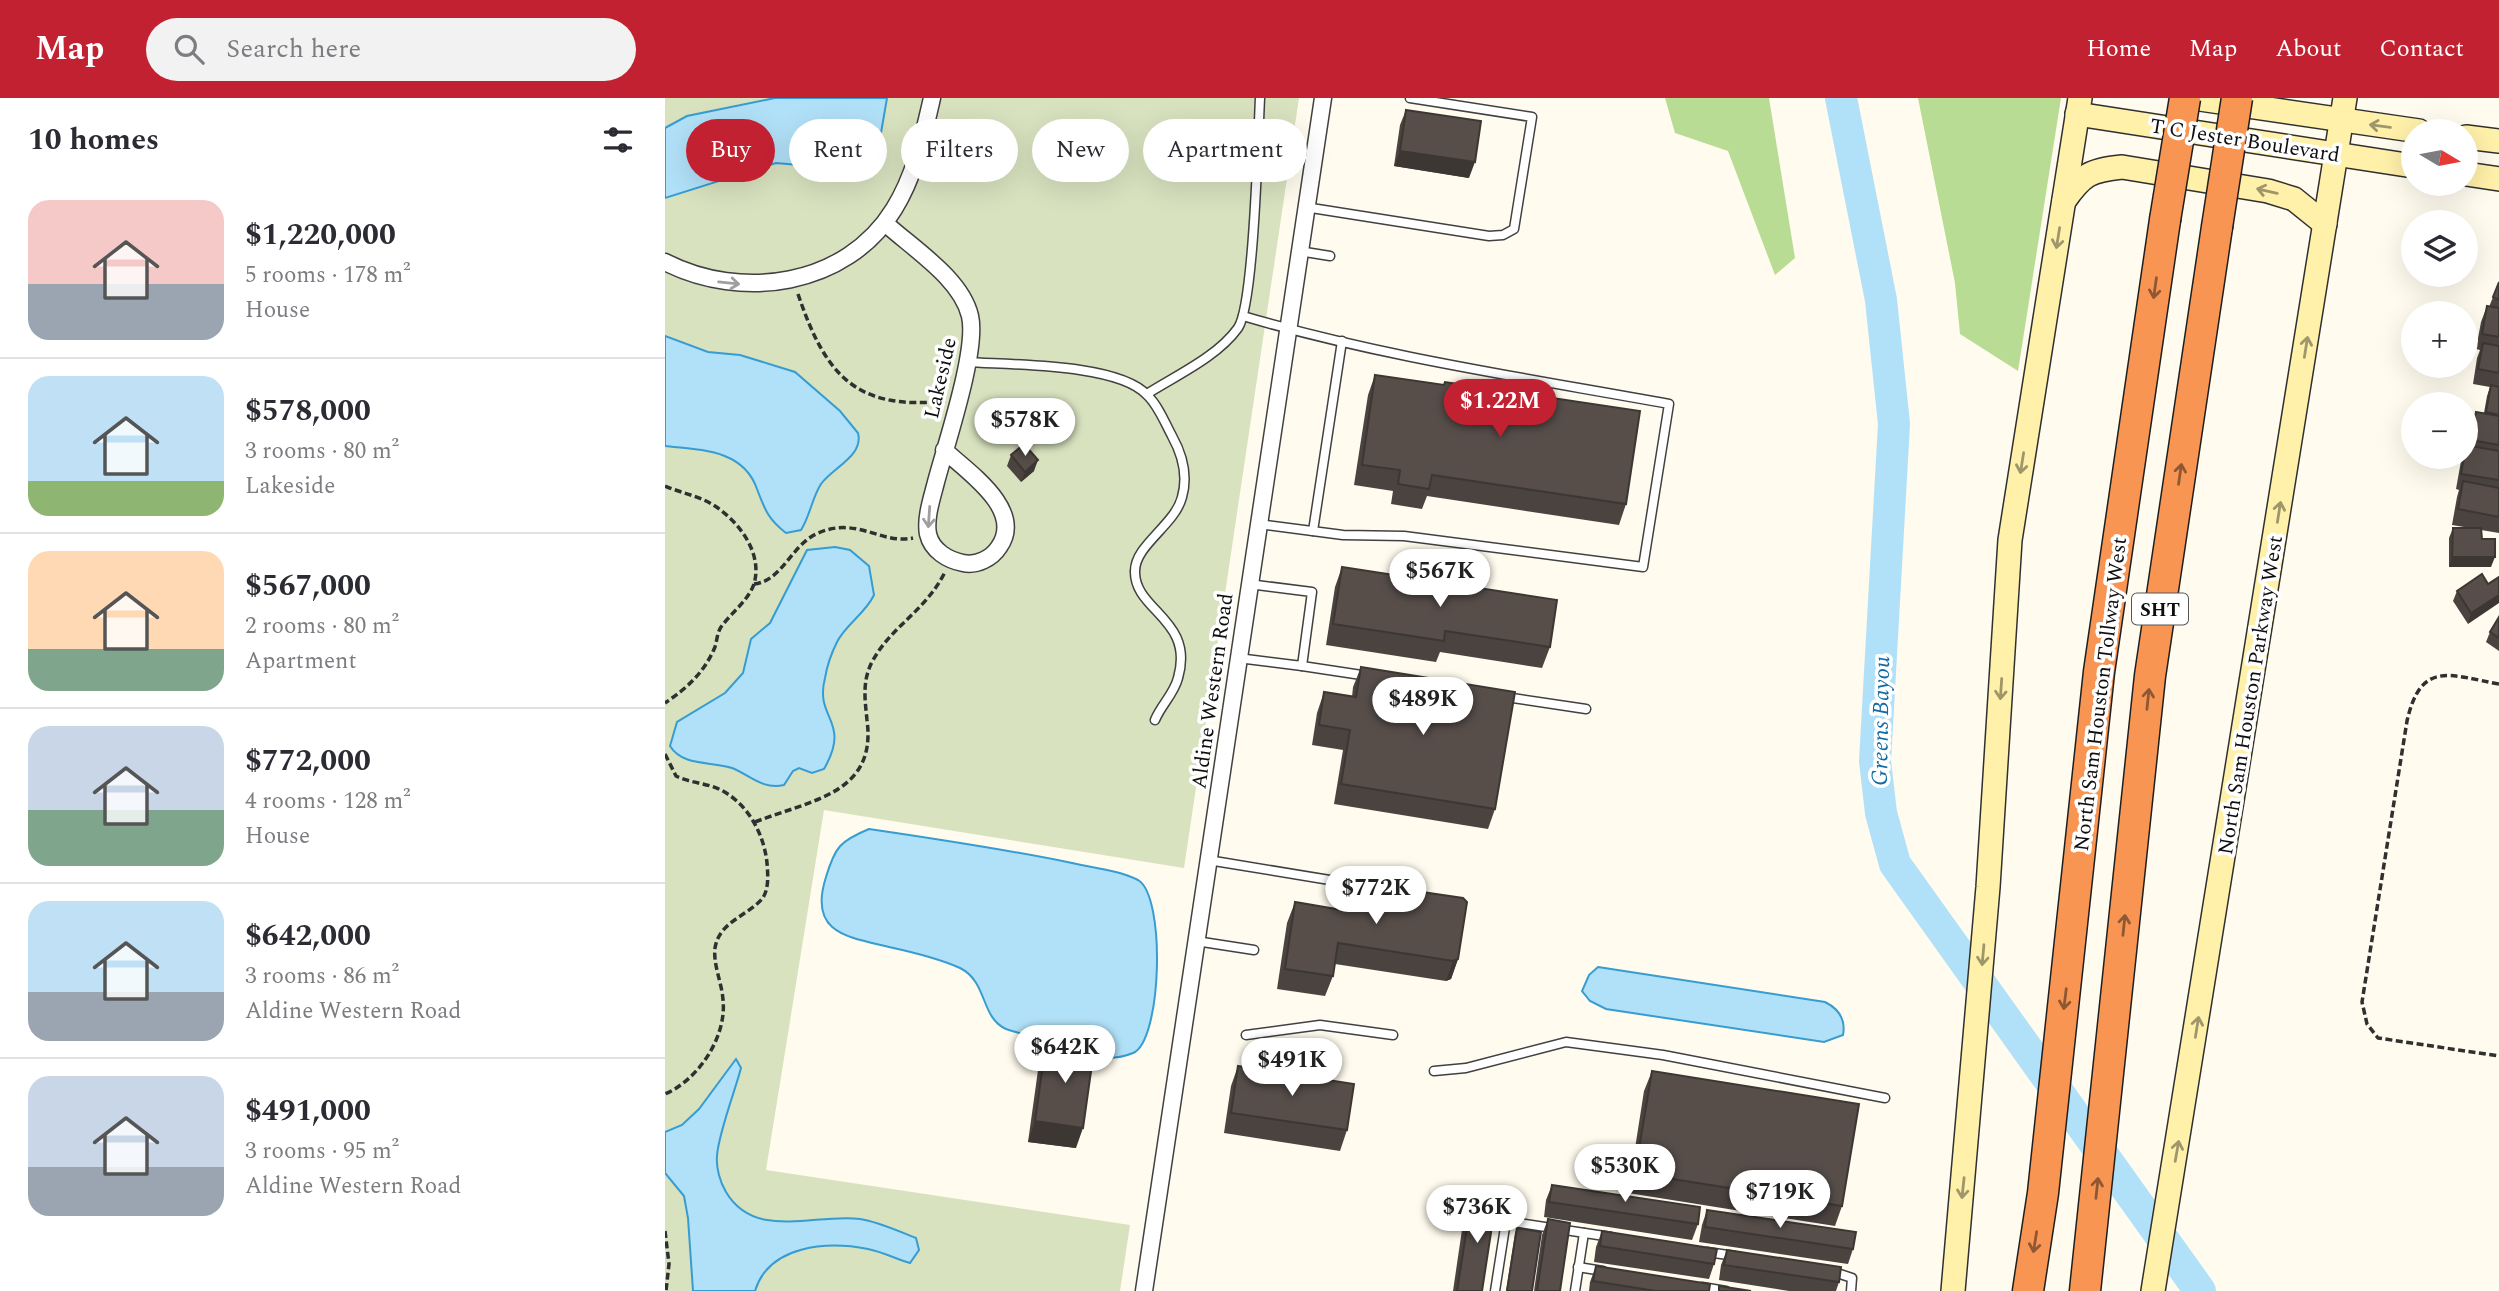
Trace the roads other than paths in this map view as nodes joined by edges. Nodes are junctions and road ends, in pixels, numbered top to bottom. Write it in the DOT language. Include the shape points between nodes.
graph roads {
  1 [pos="932,98"];
  2 [pos="1260,98"];
  3 [pos="1323,98"];
  4 [pos="1410,98"];
  5 [pos="2185,98"];
  6 [pos="2193,98"];
  7 [pos="2237,98"];
  8 [pos="2078,106"];
  9 [pos="2344,109"];
  10 [pos="2401,126"];
  11 [pos="2478,138"];
  12 [pos="2499,141"];
  13 [pos="2336,155"];
  14 [pos="2401,164"];
  15 [pos="2478,176"];
  16 [pos="2499,179"];
  17 [pos="2063,202"];
  18 [pos="1305,206"];
  19 [pos="885,223"];
  20 [pos="2325,224"];
  21 [pos="1299,251"];
  22 [pos="1330,256"];
  23 [pos="665,262"];
  24 [pos="1243,316"];
  25 [pos="1287,331"];
  26 [pos="1342,341"];
  27 [pos="967,362"];
  28 [pos="1147,394"];
  29 [pos="944,450"];
  30 [pos="1258,524"];
  31 [pos="1313,531"];
  32 [pos="1249,584"];
  33 [pos="1238,658"];
  34 [pos="1302,666"];
  35 [pos="1383,678"];
  36 [pos="1491,695"];
  37 [pos="1586,709"];
  38 [pos="1155,720"];
  39 [pos="1208,860"];
  40 [pos="1362,886"];
  41 [pos="1196,941"];
  42 [pos="1254,950"];
  43 [pos="1246,1035"];
  44 [pos="1393,1035"];
  45 [pos="1434,1071"];
  46 [pos="1885,1098"];
  47 [pos="1584,1233"];
  48 [pos="1625,1239"];
  49 [pos="1693,1250"];
  50 [pos="1747,1258"];
  51 [pos="1578,1267"];
  52 [pos="1815,1268"];
  53 [pos="1619,1273"];
  54 [pos="1686,1284"];
  55 [pos="1144,1291"];
  56 [pos="1495,1291"];
  57 [pos="1575,1291"];
  58 [pos="1726,1291"];
  59 [pos="1851,1291"];
  60 [pos="1953,1291"];
  61 [pos="2028,1291"];
  62 [pos="2085,1291"];
  63 [pos="2153,1291"];
  1 -- 19 [label="street" via="913,170"];
  2 -- 24 [label="lane"];
  3 -- 18 [label="street, Aldine Western Road"];
  4 -- 18 [label="lane" via="1532,117 1514,229 1489,236"];
  5 -- 61 [label="highway, North Sam Houston Tollway West / SHT, one-way, bridge" via="2099,672 2073,931"];
  6 -- 9 [label="main road, T C Jester Boulevard"];
  62 -- 7 [label="highway, SHT, one-way, bridge" via="2150,676"];
  8 -- 13 [label="main road, T C Jester Boulevard"];
  8 -- 17 [label="main road"];
  10 -- 9 [label="main road, T C Jester Boulevard, one-way"];
  9 -- 13 [label="main road, North Sam Houston Parkway West"];
  11 -- 12 [label="main road"];
  13 -- 14 [label="main road, T C Jester Boulevard"];
  13 -- 20 [label="main road, North Sam Houston Parkway West"];
  15 -- 16 [label="main road"];
  20 -- 17 [label="main road, one-way" via="2294,199 2267,191 2122,167 2098,169 2079,180"];
  17 -- 60 [label="main road, one-way" via="2010,540 1988,887"];
  18 -- 21 [label="street, Aldine Western Road"];
  23 -- 19 [label="street, one-way" via="724,283 757,285 793,279 841,260"];
  19 -- 27 [label="street, Lakeside" via="948,280 966,303 972,333"];
  63 -- 20 [label="main road, North Sam Houston Parkway West, one-way"];
  21 -- 22 [label="lane"];
  21 -- 25 [label="street, Aldine Western Road"];
  24 -- 25 [label="lane"];
  24 -- 28 [label="lane" via="1229,340"];
  25 -- 26 [label="lane"];
  25 -- 30 [label="street, Aldine Western Road"];
  26 -- 31 [label="lane"];
  26 -- 31 [label="lane" via="1669,404 1643,567 1404,536"];
  27 -- 28 [label="lane" via="1039,364 1118,380"];
  27 -- 29 [label="street, Lakeside"];
  28 -- 38 [label="lane" via="1176,444 1185,480 1177,513 1135,565 1138,586 1170,624 1180,649 1179,676"];
  29 -- 29 [label="street, Lakeside, one-way" via="929,508 929,534 950,560 969,564 992,557 1004,540 1005,522 997,500"];
  30 -- 31 [label="lane"];
  30 -- 32 [label="street, Aldine Western Road"];
  32 -- 33 [label="street, Aldine Western Road"];
  32 -- 34 [label="lane" via="1312,592"];
  33 -- 34 [label="lane"];
  33 -- 39 [label="street, Aldine Western Road"];
  34 -- 35 [label="lane"];
  36 -- 37 [label="lane"];
  39 -- 40 [label="lane"];
  39 -- 41 [label="street, Aldine Western Road"];
  41 -- 42 [label="lane"];
  41 -- 55 [label="street, Aldine Western Road"];
  43 -- 44 [label="lane" via="1320,1025"];
  45 -- 46 [label="lane" via="1466,1068 1566,1042 1664,1055"];
  47 -- 48 [label="lane"];
  47 -- 51 [label="lane"];
  47 -- 56 [label="lane" via="1506,1221"];
  49 -- 50 [label="lane"];
  51 -- 53 [label="lane"];
  51 -- 57 [label="lane"];
  52 -- 59 [label="lane" via="1851,1278"];
  54 -- 58 [label="lane"];
}
